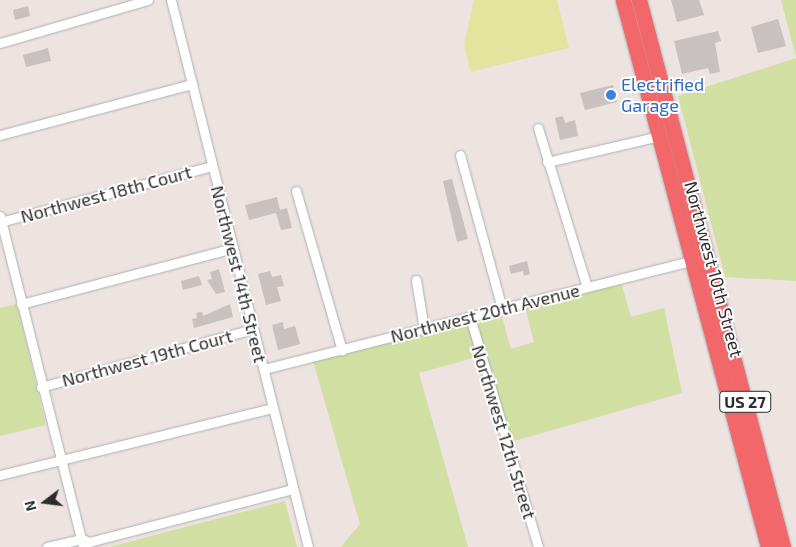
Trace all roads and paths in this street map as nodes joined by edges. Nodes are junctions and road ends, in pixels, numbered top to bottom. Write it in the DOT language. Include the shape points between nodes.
graph roads {
  1 [pos="148,0"];
  2 [pos="171,0"];
  3 [pos="623,0"];
  4 [pos="639,0"];
  5 [pos="0,43"];
  6 [pos="192,84"];
  7 [pos="657,95"];
  8 [pos="538,128"];
  9 [pos="0,135"];
  10 [pos="660,136"];
  11 [pos="460,156"];
  12 [pos="547,162"];
  13 [pos="212,166"];
  14 [pos="296,191"];
  15 [pos="0,220"];
  16 [pos="233,248"];
  17 [pos="700,259"];
  18 [pos="416,280"];
  19 [pos="587,287"];
  20 [pos="21,304"];
  21 [pos="502,309"];
  22 [pos="470,317"];
  23 [pos="424,329"];
  24 [pos="254,330"];
  25 [pos="342,350"];
  26 [pos="264,370"];
  27 [pos="41,387"];
  28 [pos="273,408"];
  29 [pos="740,440"];
  30 [pos="760,458"];
  31 [pos="60,463"];
  32 [pos="0,475"];
  33 [pos="294,489"];
  34 [pos="82,543"];
  35 [pos="47,547"];
  36 [pos="308,547"];
  37 [pos="538,547"];
  38 [pos="768,547"];
  39 [pos="783,547"];
  1 -- 5 [label="street"];
  2 -- 6 [label="street, Northwest 14th Street"];
  3 -- 7 [label="highway, Northwest 10th Street / US 27"];
  4 -- 7 [label="highway, Northwest 10th Street / US 27"];
  6 -- 9 [label="street"];
  6 -- 13 [label="street, Northwest 14th Street"];
  7 -- 10 [label="highway, Northwest 10th Street / US 27"];
  7 -- 17 [label="highway, Northwest 10th Street / US 27"];
  8 -- 12 [label="street"];
  10 -- 12 [label="street"];
  10 -- 17 [label="highway, Northwest 10th Street / US 27"];
  11 -- 21 [label="street"];
  12 -- 19 [label="street" via="564,204"];
  13 -- 15 [label="street, Northwest 18th Court"];
  13 -- 16 [label="street, Northwest 14th Street"];
  14 -- 25 [label="street"];
  15 -- 20 [label="street"];
  16 -- 20 [label="street"];
  16 -- 24 [label="street, Northwest 14th Street"];
  17 -- 19 [label="street, Northwest 20th Avenue"];
  17 -- 29 [label="highway, Northwest 10th Street / US 27"];
  17 -- 30 [label="highway, Northwest 10th Street / US 27"];
  18 -- 23 [label="street"];
  19 -- 21 [label="street, Northwest 20th Avenue"];
  20 -- 27 [label="street"];
  21 -- 22 [label="street, Northwest 20th Avenue"];
  22 -- 23 [label="street, Northwest 20th Avenue"];
  22 -- 37 [label="street, Northwest 12th Street"];
  23 -- 25 [label="street, Northwest 20th Avenue"];
  24 -- 26 [label="street, Northwest 14th Street"];
  24 -- 27 [label="street, Northwest 19th Court"];
  25 -- 26 [label="street, Northwest 20th Avenue"];
  26 -- 28 [label="street, Northwest 14th Street"];
  27 -- 31 [label="street"];
  28 -- 31 [label="street"];
  28 -- 33 [label="street, Northwest 14th Street"];
  29 -- 30 [label="highway" via="752,446"];
  29 -- 38 [label="highway, Northwest 10th Street / US 27"];
  30 -- 39 [label="highway, Northwest 10th Street / US 27"];
  31 -- 32 [label="street"];
  31 -- 34 [label="street"];
  33 -- 34 [label="street"];
  33 -- 36 [label="street, Northwest 14th Street"];
  34 -- 35 [label="street"];
}
